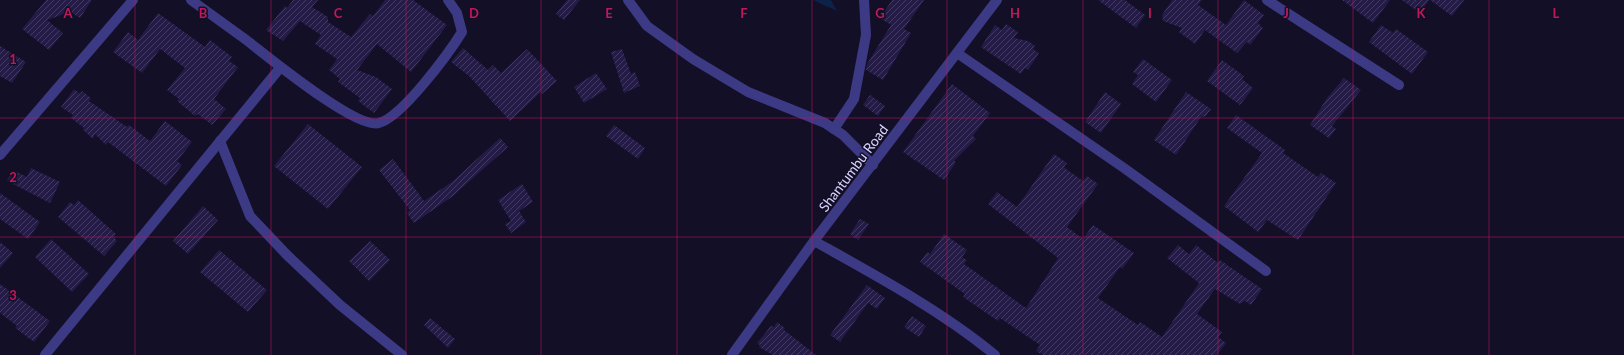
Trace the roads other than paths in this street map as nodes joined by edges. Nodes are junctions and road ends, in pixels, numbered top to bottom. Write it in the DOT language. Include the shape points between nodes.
graph roads {
  1 [pos="133,0"];
  2 [pos="191,0"];
  3 [pos="448,0"];
  4 [pos="628,0"];
  5 [pos="864,0"];
  6 [pos="997,0"];
  7 [pos="1267,0"];
  8 [pos="957,53"];
  9 [pos="280,68"];
  10 [pos="1399,85"];
  11 [pos="834,130"];
  12 [pos="220,142"];
  13 [pos="0,155"];
  14 [pos="873,165"];
  15 [pos="814,241"];
  16 [pos="1266,271"];
  17 [pos="45,355"];
  18 [pos="402,355"];
  19 [pos="732,355"];
  20 [pos="995,355"];
  1 -- 13 [label="street"];
  2 -- 9 [label="street"];
  3 -- 9 [label="street" via="457,13 462,32 450,51 400,108 387,120 378,124 362,120 332,103"];
  4 -- 11 [label="street" via="647,26 693,59 748,92 825,123"];
  5 -- 11 [label="street" via="866,35 854,99"];
  6 -- 8 [label="street, Shantumbu Road"];
  7 -- 10 [label="street"];
  8 -- 14 [label="street, Shantumbu Road"];
  8 -- 16 [label="street" via="1124,168"];
  9 -- 12 [label="street"];
  11 -- 14 [label="street" via="843,135"];
  12 -- 17 [label="street"];
  12 -- 18 [label="street" via="250,216 340,305"];
  14 -- 15 [label="street, Shantumbu Road"];
  15 -- 19 [label="street, Shantumbu Road"];
  15 -- 20 [label="street" via="872,273 968,333"];
}
